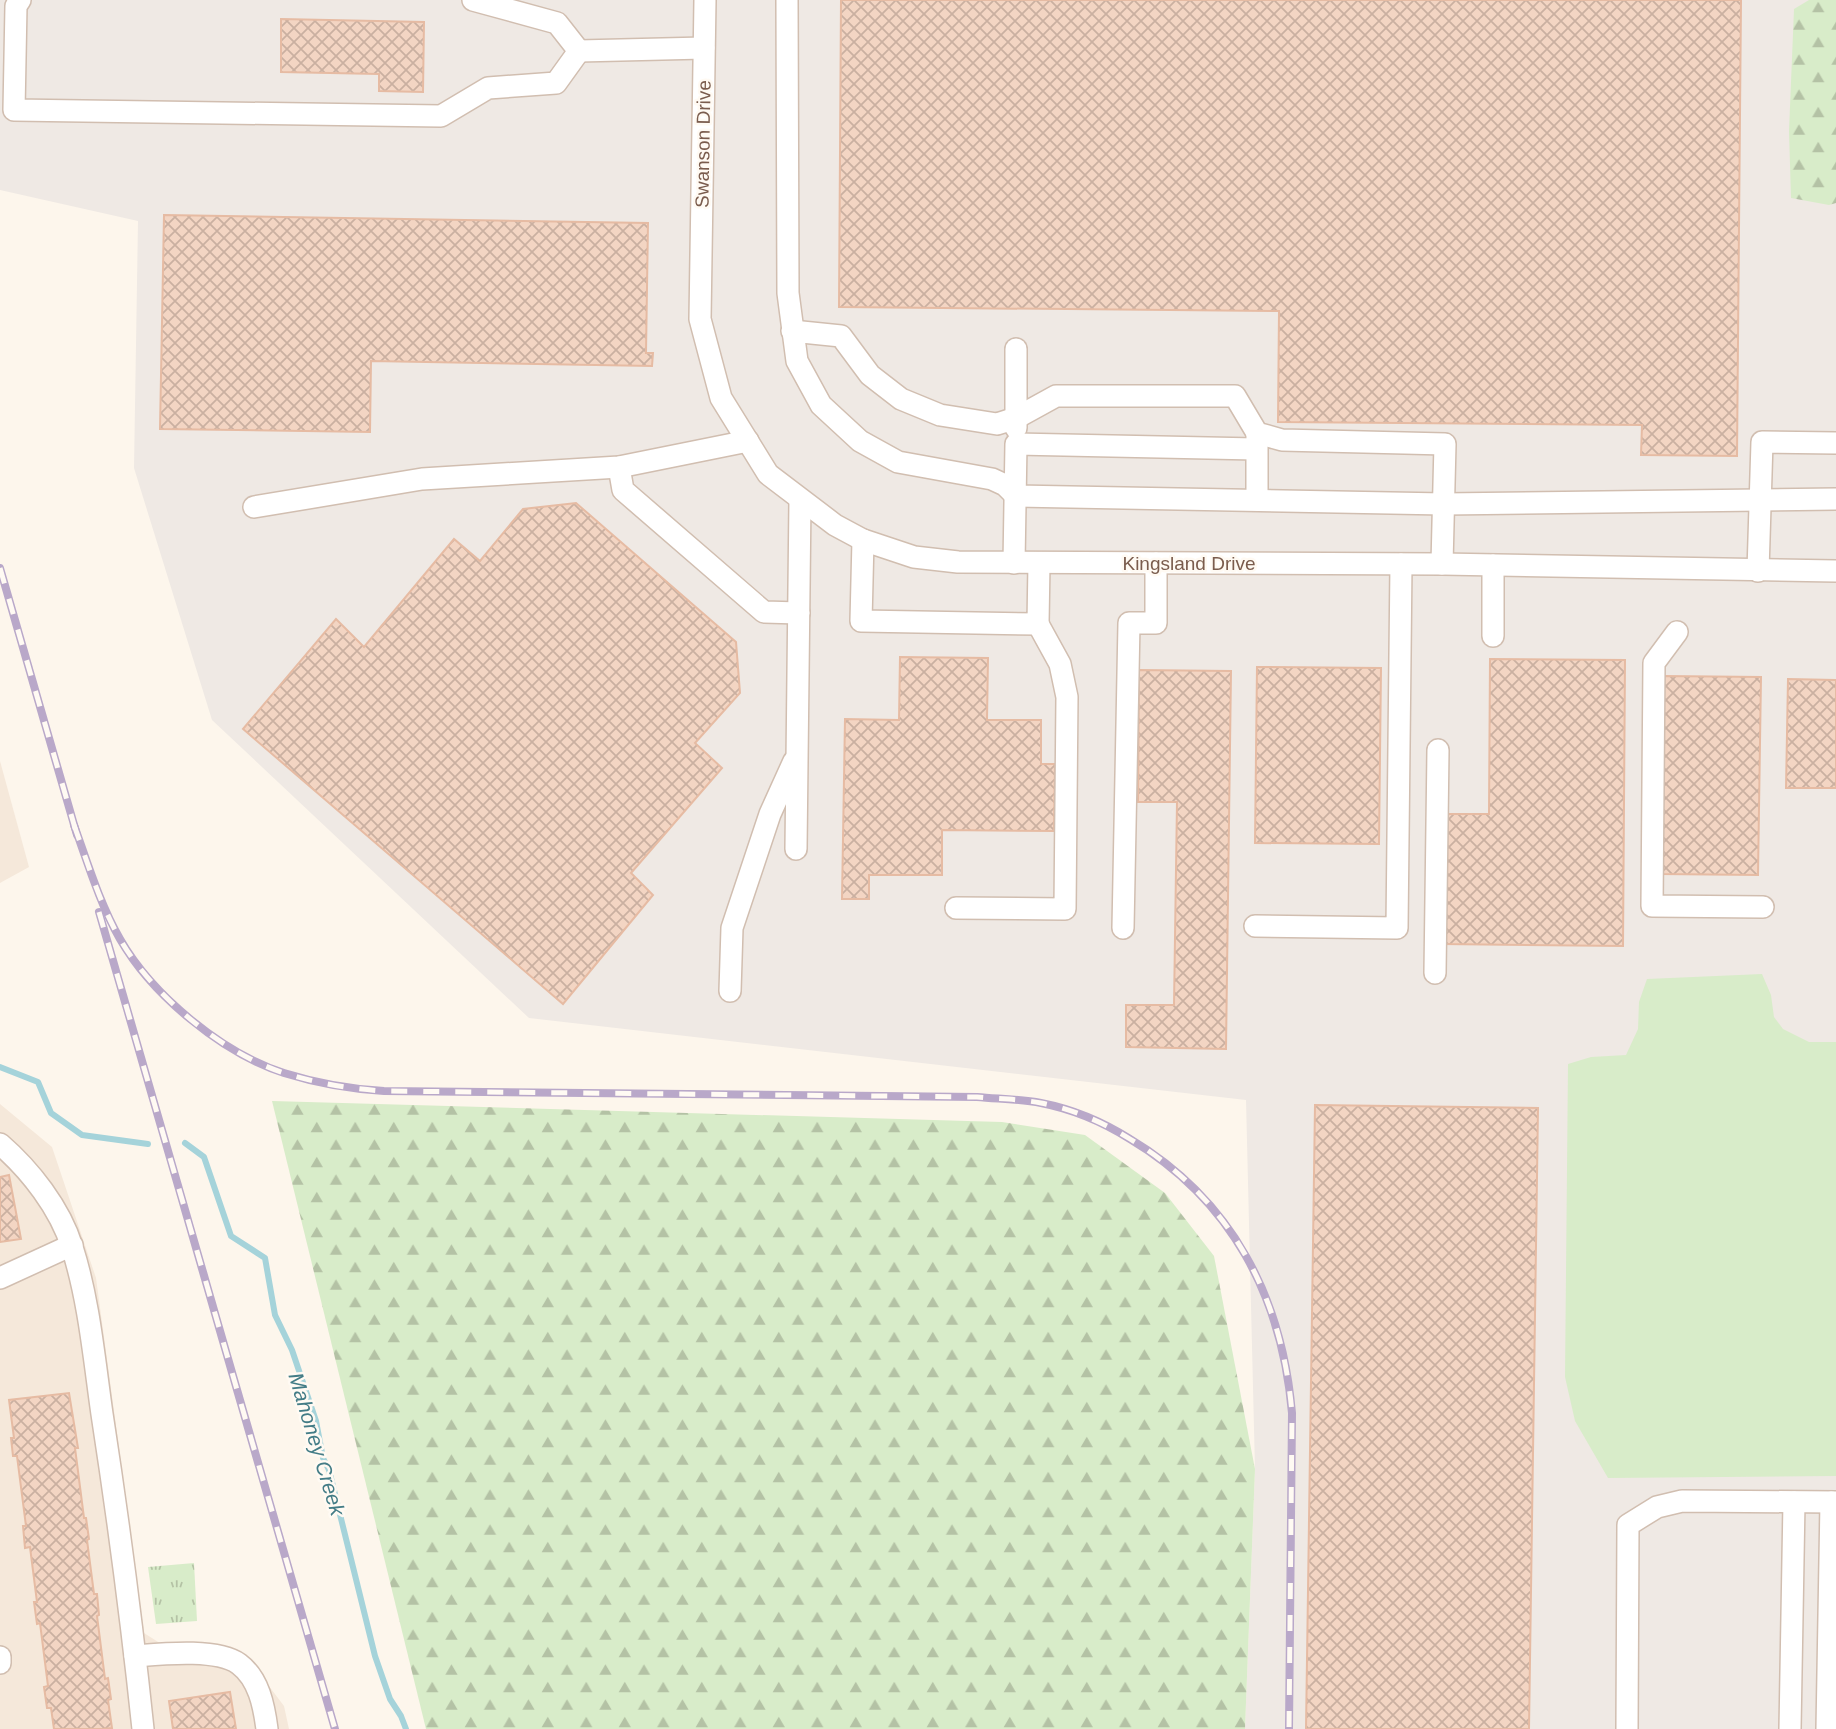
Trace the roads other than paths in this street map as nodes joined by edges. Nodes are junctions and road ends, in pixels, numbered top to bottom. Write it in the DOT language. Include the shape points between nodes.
graph roads {
  1 [pos="20,0"];
  2 [pos="472,0"];
  3 [pos="705,0"];
  4 [pos="787,0"];
  5 [pos="704,48"];
  6 [pos="579,51"];
  7 [pos="700,287"];
  8 [pos="792,331"];
  9 [pos="1016,349"];
  10 [pos="1016,418"];
  11 [pos="748,441"];
  12 [pos="1256,441"];
  13 [pos="1836,443"];
  14 [pos="1016,444"];
  15 [pos="619,467"];
  16 [pos="1016,496"];
  17 [pos="1760,499"];
  18 [pos="1836,499"];
  19 [pos="800,500"];
  20 [pos="1256,500"];
  21 [pos="1444,504"];
  22 [pos="254,507"];
  23 [pos="863,540"];
  24 [pos="1014,562"];
  25 [pos="1039,563"];
  26 [pos="1156,563"];
  27 [pos="1401,564"];
  28 [pos="1442,564"];
  29 [pos="1493,565"];
  30 [pos="1758,571"];
  31 [pos="1836,571"];
  32 [pos="799,613"];
  33 [pos="1038,624"];
  34 [pos="1677,632"];
  35 [pos="1493,636"];
  36 [pos="1438,750"];
  37 [pos="797,753"];
  38 [pos="796,849"];
  39 [pos="1763,907"];
  40 [pos="956,908"];
  41 [pos="1255,926"];
  42 [pos="1123,928"];
  43 [pos="1435,974"];
  44 [pos="730,991"];
  45 [pos="0,1144"];
  46 [pos="72,1245"];
  47 [pos="0,1278"];
  48 [pos="1794,1502"];
  49 [pos="1833,1502"];
  50 [pos="135,1656"];
  51 [pos="0,1657"];
  52 [pos="0,1664"];
  53 [pos="143,1729"];
  54 [pos="267,1729"];
  55 [pos="1627,1729"];
  56 [pos="1790,1729"];
  57 [pos="1827,1729"];
  1 -- 6 [label="street" via="16,6 14,110 441,116 488,88 556,83"];
  2 -- 6 [label="street" via="557,23"];
  3 -- 5 [label="street, Swanson Drive"];
  4 -- 8 [label="street"];
  5 -- 6 [label="street"];
  5 -- 7 [label="street, Swanson Drive"];
  7 -- 11 [label="street, Kingsland Drive" via="700,319 721,398"];
  8 -- 10 [label="street" via="841,336 870,375 901,399 940,415 997,424"];
  8 -- 16 [label="street" via="797,361 821,405 860,440 898,461 992,479"];
  9 -- 10 [label="street"];
  10 -- 12 [label="street" via="1056,396 1235,396"];
  10 -- 14 [label="street"];
  11 -- 15 [label="street"];
  11 -- 19 [label="street, Kingsland Drive" via="768,474"];
  12 -- 14 [label="street"];
  12 -- 20 [label="street"];
  12 -- 21 [label="street" via="1445,444"];
  13 -- 17 [label="street" via="1762,442"];
  14 -- 16 [label="street"];
  15 -- 22 [label="street" via="422,480"];
  15 -- 32 [label="street" via="623,490 764,612"];
  16 -- 20 [label="street"];
  16 -- 24 [label="street"];
  17 -- 18 [label="street"];
  17 -- 21 [label="street"];
  17 -- 30 [label="street"];
  19 -- 23 [label="street, Kingsland Drive"];
  19 -- 32 [label="street"];
  20 -- 21 [label="street"];
  21 -- 28 [label="street"];
  23 -- 24 [label="street, Kingsland Drive" via="914,557"];
  23 -- 33 [label="street" via="861,621"];
  24 -- 25 [label="street, Kingsland Drive"];
  25 -- 26 [label="street, Kingsland Drive"];
  25 -- 33 [label="street"];
  26 -- 27 [label="street, Kingsland Drive"];
  26 -- 42 [label="street" via="1156,623 1129,623"];
  27 -- 28 [label="street, Kingsland Drive"];
  27 -- 41 [label="street" via="1396,928"];
  28 -- 29 [label="street, Kingsland Drive"];
  29 -- 30 [label="street, Kingsland Drive"];
  29 -- 35 [label="street"];
  30 -- 31 [label="street, Kingsland Drive"];
  32 -- 37 [label="street"];
  33 -- 40 [label="street" via="1060,664 1067,697 1065,909"];
  34 -- 39 [label="street" via="1654,663 1652,905"];
  36 -- 43 [label="street"];
  37 -- 38 [label="street"];
  37 -- 44 [label="street" via="770,814 732,928"];
  45 -- 46 [label="street" via="24,1165"];
  46 -- 47 [label="street"];
  46 -- 50 [label="street" via="88,1320"];
  48 -- 49 [label="street"];
  48 -- 55 [label="street" via="1682,1501 1657,1507 1628,1525"];
  48 -- 56 [label="street"];
  49 -- 57 [label="street"];
  50 -- 53 [label="street"];
  50 -- 54 [label="street" via="204,1654 239,1664 256,1685"];
  51 -- 52 [label="street"];
}
